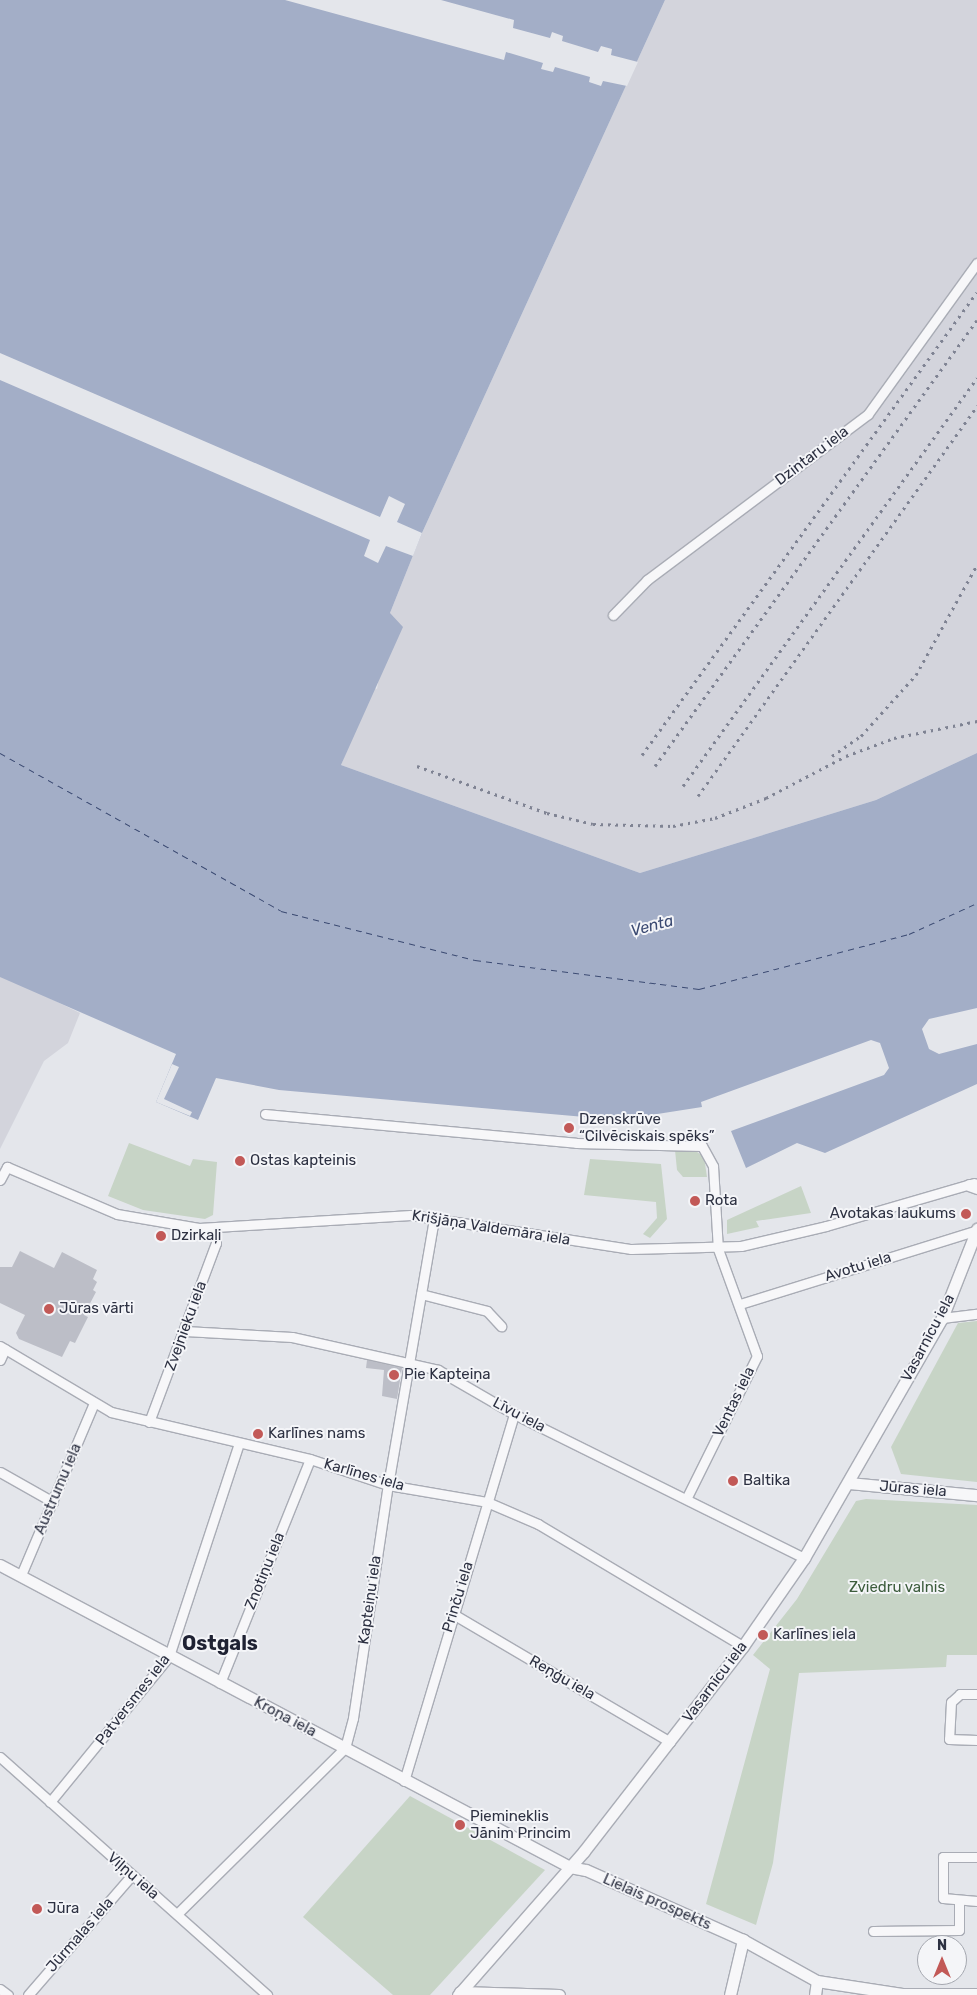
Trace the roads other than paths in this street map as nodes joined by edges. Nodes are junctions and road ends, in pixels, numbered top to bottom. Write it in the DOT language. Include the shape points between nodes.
graph roads {
  1 [pos="977,263"];
  2 [pos="613,615"];
  3 [pos="265,1114"];
  4 [pos="0,1180"];
  5 [pos="974,1185"];
  6 [pos="434,1218"];
  7 [pos="216,1229"];
  8 [pos="977,1230"];
  9 [pos="718,1249"];
  10 [pos="421,1294"];
  11 [pos="740,1304"];
  12 [pos="977,1314"];
  13 [pos="942,1318"];
  14 [pos="501,1326"];
  15 [pos="185,1331"];
  16 [pos="2,1348"];
  17 [pos="0,1360"];
  18 [pos="409,1361"];
  19 [pos="94,1403"];
  20 [pos="514,1414"];
  21 [pos="149,1422"];
  22 [pos="239,1443"];
  23 [pos="310,1459"];
  24 [pos="0,1472"];
  25 [pos="849,1483"];
  26 [pos="388,1485"];
  27 [pos="977,1495"];
  28 [pos="687,1497"];
  29 [pos="53,1502"];
  30 [pos="487,1502"];
  31 [pos="804,1558"];
  32 [pos="0,1565"];
  33 [pos="21,1575"];
  34 [pos="453,1614"];
  35 [pos="743,1646"];
  36 [pos="169,1656"];
  37 [pos="220,1683"];
  38 [pos="977,1694"];
  39 [pos="977,1740"];
  40 [pos="670,1742"];
  41 [pos="344,1748"];
  42 [pos="0,1757"];
  43 [pos="404,1781"];
  44 [pos="50,1802"];
  45 [pos="977,1857"];
  46 [pos="570,1867"];
  47 [pos="132,1876"];
  48 [pos="959,1900"];
  49 [pos="977,1901"];
  50 [pos="177,1914"];
  51 [pos="873,1931"];
  52 [pos="743,1940"];
  53 [pos="817,1980"];
  54 [pos="0,1989"];
  55 [pos="459,1994"];
  56 [pos="914,1994"];
  57 [pos="977,1994"];
  58 [pos="8,1995"];
  59 [pos="28,1995"];
  60 [pos="267,1995"];
  61 [pos="559,1995"];
  62 [pos="730,1995"];
  63 [pos="815,1995"];
  1 -- 2 [label="street, Dzintaru iela" via="868,414 647,580"];
  3 -- 9 [label="street, Ventas iela" via="576,1143 702,1146 713,1166"];
  4 -- 7 [label="street, Krišjāņa Valdemāra iela" via="6,1167 130,1218"];
  5 -- 9 [label="street, Krišjāņa Valdemāra iela" via="826,1226"];
  6 -- 7 [label="street, Krišjāņa Valdemāra iela" via="401,1214"];
  6 -- 9 [label="street, Krišjāņa Valdemāra iela" via="631,1248"];
  6 -- 10 [label="street, Kapteiņu iela"];
  7 -- 15 [label="street, Zvejnieku iela" via="216,1244"];
  8 -- 11 [label="street, Avotu iela"];
  8 -- 13 [label="street, Vasarnīcu iela"];
  9 -- 11 [label="street, Ventas iela"];
  10 -- 14 [label="street" via="487,1311"];
  10 -- 18 [label="street, Kapteiņu iela"];
  11 -- 28 [label="street, Ventas iela" via="757,1356"];
  12 -- 13 [label="street"];
  13 -- 25 [label="street, Vasarnīcu iela"];
  15 -- 18 [label="street, Līvu iela" via="292,1337"];
  15 -- 21 [label="street, Zvejnieku iela"];
  16 -- 17 [label="street"];
  16 -- 19 [label="street, Karlīnes iela"];
  18 -- 20 [label="street, Līvu iela" via="438,1370"];
  18 -- 26 [label="street, Kapteiņu iela"];
  19 -- 21 [label="street, Karlīnes iela"];
  19 -- 29 [label="street, Austrumu iela"];
  20 -- 28 [label="street, Līvu iela"];
  20 -- 30 [label="street, Prinču iela"];
  21 -- 22 [label="street, Karlīnes iela"];
  22 -- 23 [label="street, Karlīnes iela"];
  22 -- 36 [label="street, Patversmes iela"];
  23 -- 26 [label="street, Karlīnes iela"];
  23 -- 37 [label="street, Znotiņu iela"];
  24 -- 29 [label="street"];
  25 -- 27 [label="street, Jūras iela"];
  25 -- 31 [label="street, Vasarnīcu iela"];
  26 -- 30 [label="street, Karlīnes iela"];
  26 -- 41 [label="street, Kapteiņu iela" via="353,1718"];
  28 -- 31 [label="street, Līvu iela"];
  29 -- 33 [label="street, Austrumu iela"];
  30 -- 34 [label="street, Prinču iela"];
  30 -- 35 [label="street, Karlīnes iela" via="538,1524"];
  31 -- 35 [label="street, Vasarnīcu iela"];
  32 -- 33 [label="street, Kroņa iela"];
  33 -- 36 [label="street, Kroņa iela"];
  34 -- 40 [label="street, Reņģu iela"];
  34 -- 43 [label="street, Prinču iela"];
  35 -- 40 [label="street, Vasarnīcu iela"];
  36 -- 37 [label="street, Kroņa iela"];
  36 -- 44 [label="street, Patversmes iela"];
  37 -- 41 [label="street, Kroņa iela"];
  38 -- 39 [label="street" via="960,1694 951,1702 949,1739"];
  40 -- 46 [label="street, Vasarnīcu iela"];
  41 -- 43 [label="street, Kroņa iela"];
  41 -- 50 [label="street, Kapteiņu iela"];
  42 -- 44 [label="street, Viļņu iela"];
  43 -- 46 [label="street, Kroņa iela"];
  44 -- 47 [label="street, Viļņu iela"];
  45 -- 48 [label="street" via="943,1857 943,1898"];
  46 -- 52 [label="street, Lielais prospekts" via="586,1870"];
  46 -- 55 [label="street, Vasarnīcu iela"];
  47 -- 50 [label="street, Viļņu iela"];
  47 -- 59 [label="street, Jūrmalas iela"];
  48 -- 49 [label="street"];
  48 -- 51 [label="street" via="959,1930"];
  50 -- 60 [label="street, Viļņu iela"];
  52 -- 53 [label="street, Lielais prospekts"];
  52 -- 62 [label="street"];
  53 -- 56 [label="street, Lielais prospekts"];
  53 -- 63 [label="street"];
  54 -- 58 [label="street"];
  55 -- 61 [label="street"];
  56 -- 57 [label="street, Lielais prospekts"];
}
